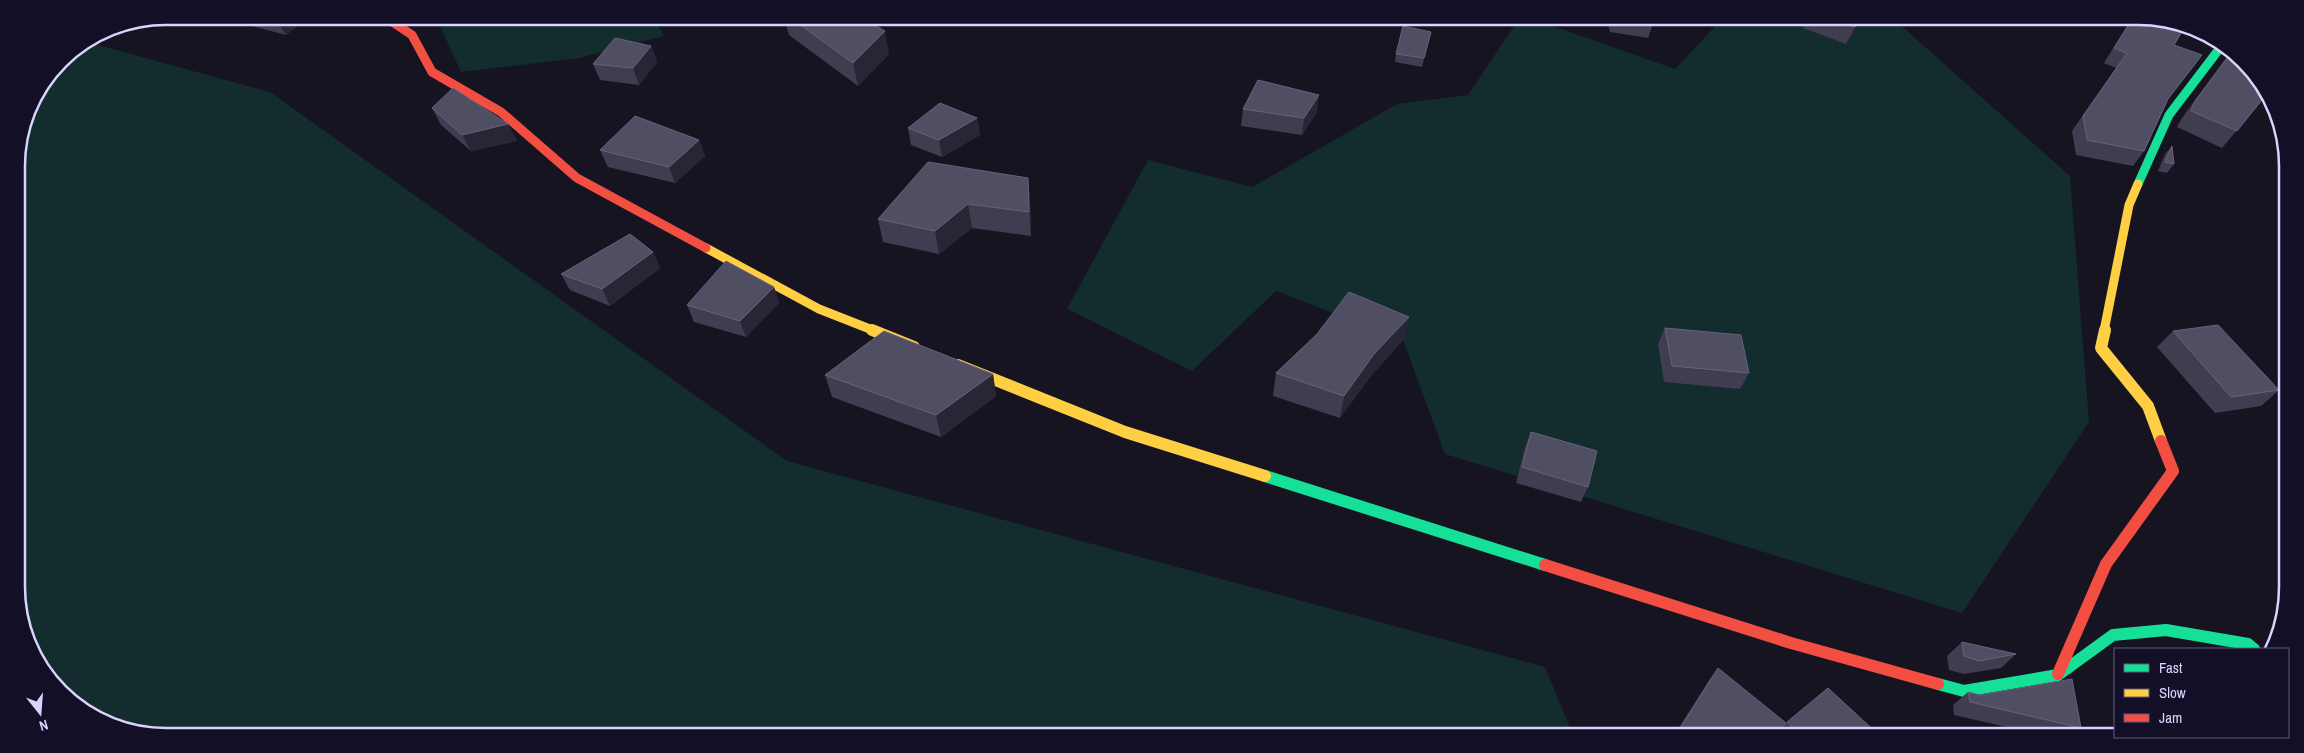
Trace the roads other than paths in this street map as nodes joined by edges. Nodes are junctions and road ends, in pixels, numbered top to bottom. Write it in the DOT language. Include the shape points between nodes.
graph roads {
  1 [pos="397,25"];
  2 [pos="2218,50"];
  3 [pos="921,350"];
  4 [pos="949,361"];
  5 [pos="2253,648"];
  6 [pos="2058,675"];
  1 -- 3 [label="street" via="412,35 432,72 501,112 577,178 819,310"];
  2 -- 6 [label="street" via="2169,115 2129,205 2101,348 2148,406 2173,471 2106,564"];
  4 -- 6 [label="street" via="1125,432 1800,645 1964,692"];
  5 -- 6 [label="street" via="2248,644 2166,630 2113,635"];
}
